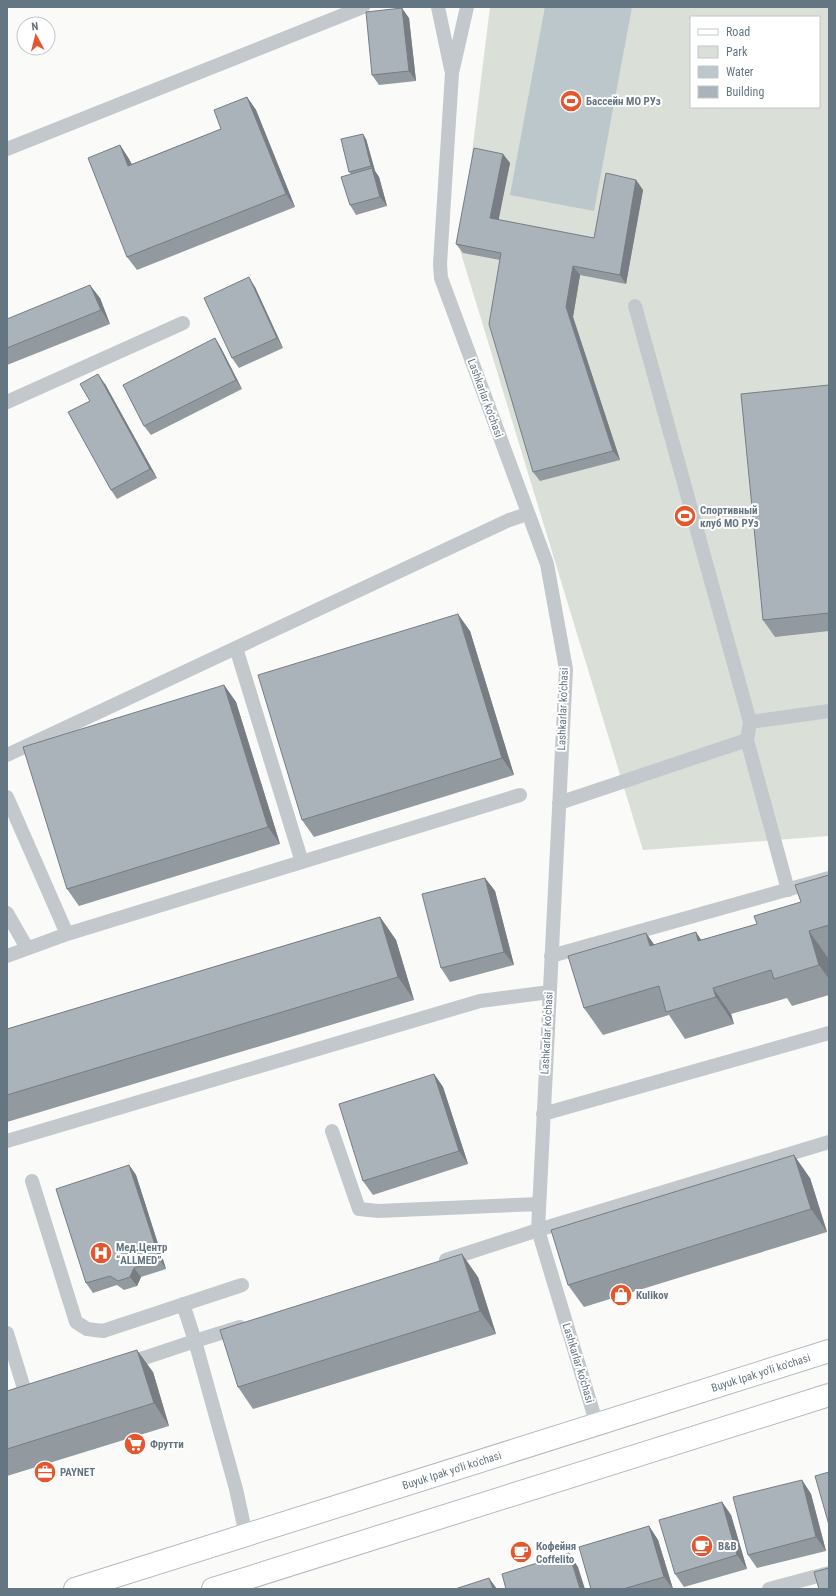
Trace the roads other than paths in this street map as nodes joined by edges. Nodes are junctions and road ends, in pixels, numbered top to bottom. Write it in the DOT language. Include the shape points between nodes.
graph roads {
  1 [pos="363,7"];
  2 [pos="438,7"];
  3 [pos="467,7"];
  4 [pos="452,73"];
  5 [pos="7,149"];
  6 [pos="635,306"];
  7 [pos="183,323"];
  8 [pos="7,402"];
  9 [pos="527,514"];
  10 [pos="236,648"];
  11 [pos="829,711"];
  12 [pos="750,722"];
  13 [pos="747,740"];
  14 [pos="7,755"];
  15 [pos="520,795"];
  16 [pos="7,796"];
  17 [pos="559,803"];
  18 [pos="302,862"];
  19 [pos="829,878"];
  20 [pos="788,890"];
  21 [pos="7,913"];
  22 [pos="67,934"];
  23 [pos="27,948"];
  24 [pos="7,956"];
  25 [pos="551,956"];
  26 [pos="550,992"];
  27 [pos="829,1034"];
  28 [pos="543,1114"];
  29 [pos="332,1131"];
  30 [pos="7,1141"];
  31 [pos="829,1142"];
  32 [pos="32,1181"];
  33 [pos="539,1204"];
  34 [pos="538,1230"];
  35 [pos="431,1265"];
  36 [pos="242,1285"];
  37 [pos="183,1304"];
  38 [pos="256,1322"];
  39 [pos="7,1333"];
  40 [pos="196,1342"];
  41 [pos="829,1351"];
  42 [pos="115,1367"];
  43 [pos="41,1390"];
  44 [pos="829,1395"];
  45 [pos="597,1425"];
  46 [pos="246,1535"];
  47 [pos="829,1573"];
  48 [pos="75,1589"];
  49 [pos="213,1589"];
  50 [pos="769,1589"];
  1 -- 5 [label="lane"];
  2 -- 4 [label="lane"];
  3 -- 4 [label="lane, Lashkarlar ko'chasi"];
  4 -- 9 [label="lane, Lashkarlar ko'chasi" via="441,278"];
  6 -- 12 [label="lane"];
  7 -- 8 [label="lane"];
  9 -- 10 [label="lane"];
  9 -- 17 [label="lane, Lashkarlar ko'chasi" via="547,564 566,669"];
  10 -- 14 [label="lane"];
  10 -- 18 [label="lane"];
  11 -- 12 [label="lane"];
  12 -- 13 [label="lane"];
  13 -- 17 [label="lane"];
  13 -- 20 [label="lane"];
  15 -- 18 [label="lane"];
  16 -- 22 [label="lane"];
  17 -- 25 [label="lane, Lashkarlar ko'chasi"];
  18 -- 22 [label="lane"];
  19 -- 20 [label="lane"];
  20 -- 25 [label="lane"];
  21 -- 23 [label="lane"];
  22 -- 23 [label="lane"];
  23 -- 24 [label="lane"];
  25 -- 26 [label="lane, Lashkarlar ko'chasi"];
  26 -- 28 [label="lane, Lashkarlar ko'chasi"];
  26 -- 30 [label="lane" via="480,1001"];
  27 -- 28 [label="lane"];
  28 -- 33 [label="lane, Lashkarlar ko'chasi"];
  29 -- 33 [label="lane" via="359,1209 378,1211"];
  31 -- 34 [label="lane"];
  32 -- 37 [label="lane" via="76,1322 87,1329 103,1331"];
  33 -- 34 [label="lane, Lashkarlar ko'chasi"];
  34 -- 35 [label="lane"];
  34 -- 45 [label="lane, Lashkarlar ko'chasi"];
  36 -- 37 [label="lane"];
  37 -- 40 [label="lane"];
  38 -- 40 [label="lane"];
  39 -- 43 [label="lane" via="20,1397"];
  40 -- 42 [label="lane"];
  40 -- 46 [label="lane"];
  41 -- 45 [label="main road, Buyuk Ipak yo'li ko'chasi"];
  44 -- 49 [label="main road"];
  45 -- 46 [label="main road, Buyuk Ipak yo'li ko'chasi"];
  46 -- 48 [label="main road, Buyuk Ipak yo'li ko'chasi"];
  47 -- 50 [label="lane"];
}
